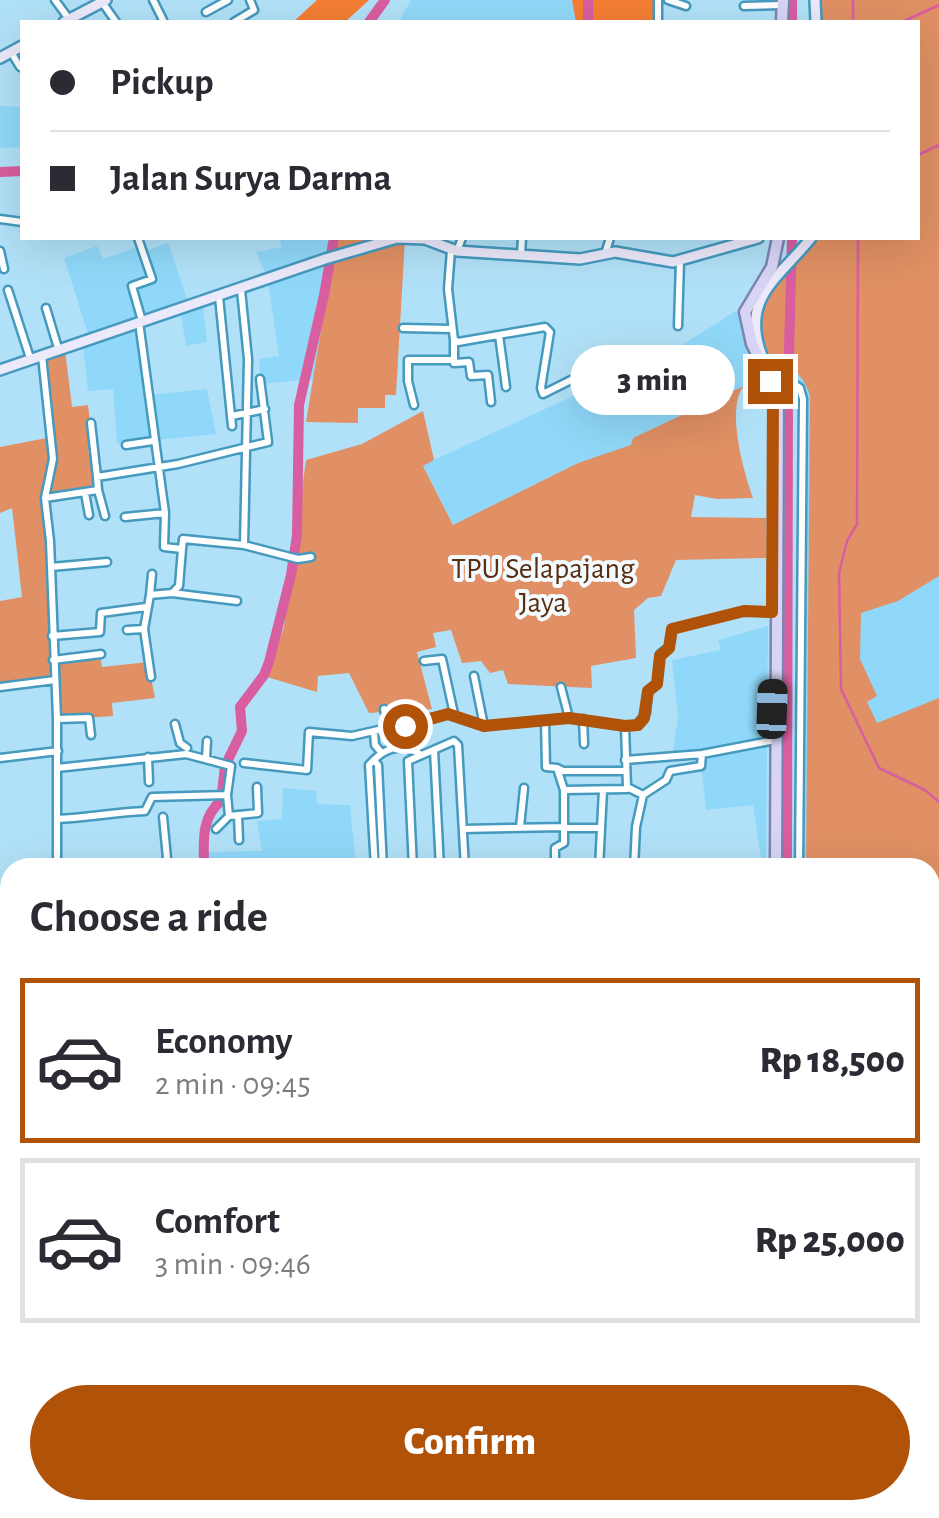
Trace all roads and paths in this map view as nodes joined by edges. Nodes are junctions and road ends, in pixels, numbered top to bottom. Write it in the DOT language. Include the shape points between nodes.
graph roads {
  1 [pos="228,0"];
  2 [pos="250,0"];
  3 [pos="668,0"];
  4 [pos="104,1"];
  5 [pos="783,3"];
  6 [pos="686,6"];
  7 [pos="744,6"];
  8 [pos="206,12"];
  9 [pos="68,20"];
  10 [pos="237,20"];
  11 [pos="20,47"];
  12 [pos="11,52"];
  13 [pos="0,58"];
  14 [pos="20,67"];
  15 [pos="139,240"];
  16 [pos="390,240"];
  17 [pos="430,240"];
  18 [pos="461,240"];
  19 [pos="522,240"];
  20 [pos="609,240"];
  21 [pos="750,240"];
  22 [pos="778,240"];
  23 [pos="808,242"];
  24 [pos="0,250"];
  25 [pos="454,250"];
  26 [pos="605,254"];
  27 [pos="520,256"];
  28 [pos="680,261"];
  29 [pos="4,268"];
  30 [pos="8,290"];
  31 [pos="241,290"];
  32 [pos="219,297"];
  33 [pos="46,308"];
  34 [pos="140,322"];
  35 [pos="678,326"];
  36 [pos="403,328"];
  37 [pos="452,328"];
  38 [pos="499,335"];
  39 [pos="454,340"];
  40 [pos="58,348"];
  41 [pos="42,355"];
  42 [pos="30,358"];
  43 [pos="454,360"];
  44 [pos="766,364"];
  45 [pos="0,370"];
  46 [pos="594,374"];
  47 [pos="260,378"];
  48 [pos="773,386"];
  49 [pos="506,387"];
  50 [pos="491,402"];
  51 [pos="414,405"];
  52 [pos="265,409"];
  53 [pos="245,414"];
  54 [pos="232,416"];
  55 [pos="91,423"];
  56 [pos="232,426"];
  57 [pos="153,442"];
  58 [pos="126,445"];
  59 [pos="248,446"];
  60 [pos="157,468"];
  61 [pos="97,477"];
  62 [pos="98,490"];
  63 [pos="84,493"];
  64 [pos="44,498"];
  65 [pos="165,513"];
  66 [pos="89,515"];
  67 [pos="105,516"];
  68 [pos="125,517"];
  69 [pos="244,545"];
  70 [pos="182,549"];
  71 [pos="311,557"];
  72 [pos="107,562"];
  73 [pos="52,567"];
  74 [pos="152,574"];
  75 [pos="172,593"];
  76 [pos="150,595"];
  77 [pos="236,601"];
  78 [pos="146,607"];
  79 [pos="772,612"];
  80 [pos="144,629"];
  81 [pos="127,630"];
  82 [pos="52,636"];
  83 [pos="101,654"];
  84 [pos="54,660"];
  85 [pos="424,661"];
  86 [pos="474,676"];
  87 [pos="151,678"];
  88 [pos="55,680"];
  89 [pos="0,687"];
  90 [pos="561,687"];
  91 [pos="384,709"];
  92 [pos="454,714"];
  93 [pos="569,718"];
  94 [pos="57,719"];
  95 [pos="583,719"];
  96 [pos="545,720"];
  97 [pos="175,724"];
  98 [pos="484,726"];
  99 [pos="625,726"];
  100 [pos="388,730"];
  101 [pos="374,732"];
  102 [pos="91,734"];
  103 [pos="188,736"];
  104 [pos="207,741"];
  105 [pos="770,742"];
  106 [pos="584,744"];
  107 [pos="434,750"];
  108 [pos="187,751"];
  109 [pos="58,752"];
  110 [pos="381,752"];
  111 [pos="420,754"];
  112 [pos="702,754"];
  113 [pos="148,757"];
  114 [pos="0,758"];
  115 [pos="206,758"];
  116 [pos="625,760"];
  117 [pos="244,762"];
  118 [pos="58,768"];
  119 [pos="557,768"];
  120 [pos="626,771"];
  121 [pos="150,782"];
  122 [pos="257,788"];
  123 [pos="524,788"];
  124 [pos="628,788"];
  125 [pos="564,790"];
  126 [pos="604,790"];
  127 [pos="224,795"];
  128 [pos="643,795"];
  129 [pos="233,815"];
  130 [pos="163,817"];
  131 [pos="57,819"];
  132 [pos="520,827"];
  133 [pos="563,828"];
  134 [pos="601,828"];
  135 [pos="216,829"];
  136 [pos="463,829"];
  137 [pos="239,840"];
  138 [pos="58,858"];
  139 [pos="167,858"];
  140 [pos="378,858"];
  141 [pos="412,858"];
  142 [pos="440,858"];
  143 [pos="465,858"];
  144 [pos="555,858"];
  145 [pos="599,858"];
  146 [pos="634,858"];
  147 [pos="772,858"];
  148 [pos="772,858"];
  149 [pos="799,858"];
  1 -- 8 [label="street"];
  2 -- 10 [label="street" via="254,10"];
  3 -- 6 [label="street"];
  4 -- 9 [label="street"];
  5 -- 7 [label="street"];
  11 -- 12 [label="street"];
  12 -- 13 [label="street"];
  12 -- 14 [label="street"];
  15 -- 34 [label="street" via="152,279 132,286"];
  16 -- 31 [label="street"];
  17 -- 25 [label="street"];
  18 -- 25 [label="street"];
  19 -- 27 [label="street"];
  20 -- 26 [label="street"];
  21 -- 28 [label="street"];
  22 -- 48 [label="main road" via="772,267 745,312"];
  23 -- 44 [label="street" via="754,312"];
  24 -- 29 [label="street"];
  25 -- 27 [label="street"];
  25 -- 37 [label="street"];
  26 -- 27 [label="street"];
  26 -- 28 [label="street"];
  28 -- 35 [label="street"];
  30 -- 42 [label="street"];
  31 -- 32 [label="street"];
  31 -- 53 [label="street"];
  32 -- 34 [label="street"];
  32 -- 54 [label="street"];
  33 -- 40 [label="street"];
  34 -- 40 [label="street"];
  34 -- 57 [label="street"];
  36 -- 37 [label="street"];
  37 -- 39 [label="street"];
  38 -- 39 [label="street"];
  38 -- 46 [label="street" via="549,329 543,394"];
  38 -- 49 [label="street"];
  39 -- 43 [label="street"];
  40 -- 41 [label="street"];
  41 -- 42 [label="street"];
  41 -- 64 [label="street" via="54,459"];
  42 -- 45 [label="street"];
  43 -- 50 [label="street" via="470,363 471,376 488,374"];
  43 -- 51 [label="street" via="408,360"];
  44 -- 48 [label="street"];
  44 -- 149 [label="street" via="800,388 803,399"];
  47 -- 52 [label="street"];
  48 -- 79 [label="main road"];
  48 -- 147 [label="main road" via="778,497"];
  52 -- 53 [label="street"];
  52 -- 59 [label="street" via="268,442"];
  53 -- 54 [label="street"];
  53 -- 59 [label="street"];
  54 -- 56 [label="street"];
  55 -- 61 [label="street"];
  57 -- 58 [label="street"];
  57 -- 60 [label="street"];
  59 -- 60 [label="street"];
  59 -- 69 [label="street"];
  60 -- 61 [label="street"];
  60 -- 65 [label="street"];
  61 -- 62 [label="street"];
  62 -- 63 [label="street"];
  62 -- 67 [label="street"];
  63 -- 64 [label="street"];
  63 -- 66 [label="street"];
  64 -- 73 [label="street"];
  65 -- 68 [label="street"];
  65 -- 70 [label="street" via="164,547"];
  69 -- 70 [label="street" via="183,539"];
  69 -- 71 [label="street"];
  70 -- 75 [label="street" via="179,586"];
  72 -- 73 [label="street"];
  73 -- 82 [label="street"];
  74 -- 76 [label="street"];
  75 -- 76 [label="street"];
  75 -- 77 [label="street"];
  76 -- 78 [label="street"];
  78 -- 80 [label="street"];
  78 -- 82 [label="street" via="101,613 100,632"];
  79 -- 99 [label="street" via="744,611 672,629 644,718"];
  79 -- 105 [label="main road"];
  80 -- 81 [label="street"];
  80 -- 87 [label="street"];
  82 -- 84 [label="street"];
  83 -- 84 [label="street"];
  84 -- 88 [label="street"];
  85 -- 92 [label="street" via="442,659"];
  86 -- 98 [label="street"];
  88 -- 89 [label="street"];
  88 -- 94 [label="street"];
  90 -- 93 [label="street"];
  91 -- 100 [label="street"];
  92 -- 98 [label="street"];
  92 -- 100 [label="street"];
  93 -- 95 [label="street"];
  93 -- 96 [label="street"];
  94 -- 102 [label="street" via="89,718"];
  94 -- 109 [label="street"];
  95 -- 99 [label="street"];
  95 -- 106 [label="street"];
  96 -- 98 [label="street"];
  96 -- 119 [label="street" via="546,766"];
  97 -- 108 [label="street"];
  99 -- 116 [label="street"];
  100 -- 101 [label="street"];
  101 -- 110 [label="street"];
  101 -- 117 [label="street" via="308,732 306,770"];
  103 -- 108 [label="street"];
  104 -- 115 [label="street"];
  105 -- 112 [label="street"];
  105 -- 148 [label="main road"];
  107 -- 111 [label="street"];
  107 -- 136 [label="street" via="458,743"];
  107 -- 142 [label="street"];
  108 -- 113 [label="street"];
  108 -- 115 [label="street"];
  109 -- 114 [label="street"];
  109 -- 118 [label="street"];
  110 -- 111 [label="street" via="404,747"];
  110 -- 140 [label="street" via="369,765"];
  111 -- 141 [label="street" via="407,763"];
  112 -- 116 [label="street"];
  112 -- 128 [label="street" via="701,766 670,771"];
  113 -- 118 [label="street"];
  113 -- 121 [label="street"];
  115 -- 127 [label="street" via="226,765"];
  116 -- 120 [label="street"];
  118 -- 131 [label="street"];
  119 -- 120 [label="street"];
  119 -- 125 [label="street"];
  120 -- 124 [label="street"];
  122 -- 129 [label="street" via="258,813"];
  123 -- 132 [label="street"];
  124 -- 126 [label="street"];
  124 -- 128 [label="street"];
  125 -- 126 [label="street"];
  125 -- 133 [label="street"];
  126 -- 134 [label="street"];
  127 -- 129 [label="street"];
  127 -- 131 [label="street" via="152,797 145,811"];
  128 -- 146 [label="street"];
  129 -- 135 [label="street"];
  129 -- 137 [label="street"];
  130 -- 139 [label="street"];
  131 -- 138 [label="street"];
  132 -- 133 [label="street"];
  132 -- 136 [label="street"];
  133 -- 134 [label="street"];
  133 -- 144 [label="street"];
  134 -- 145 [label="street"];
  136 -- 143 [label="street"];
}
